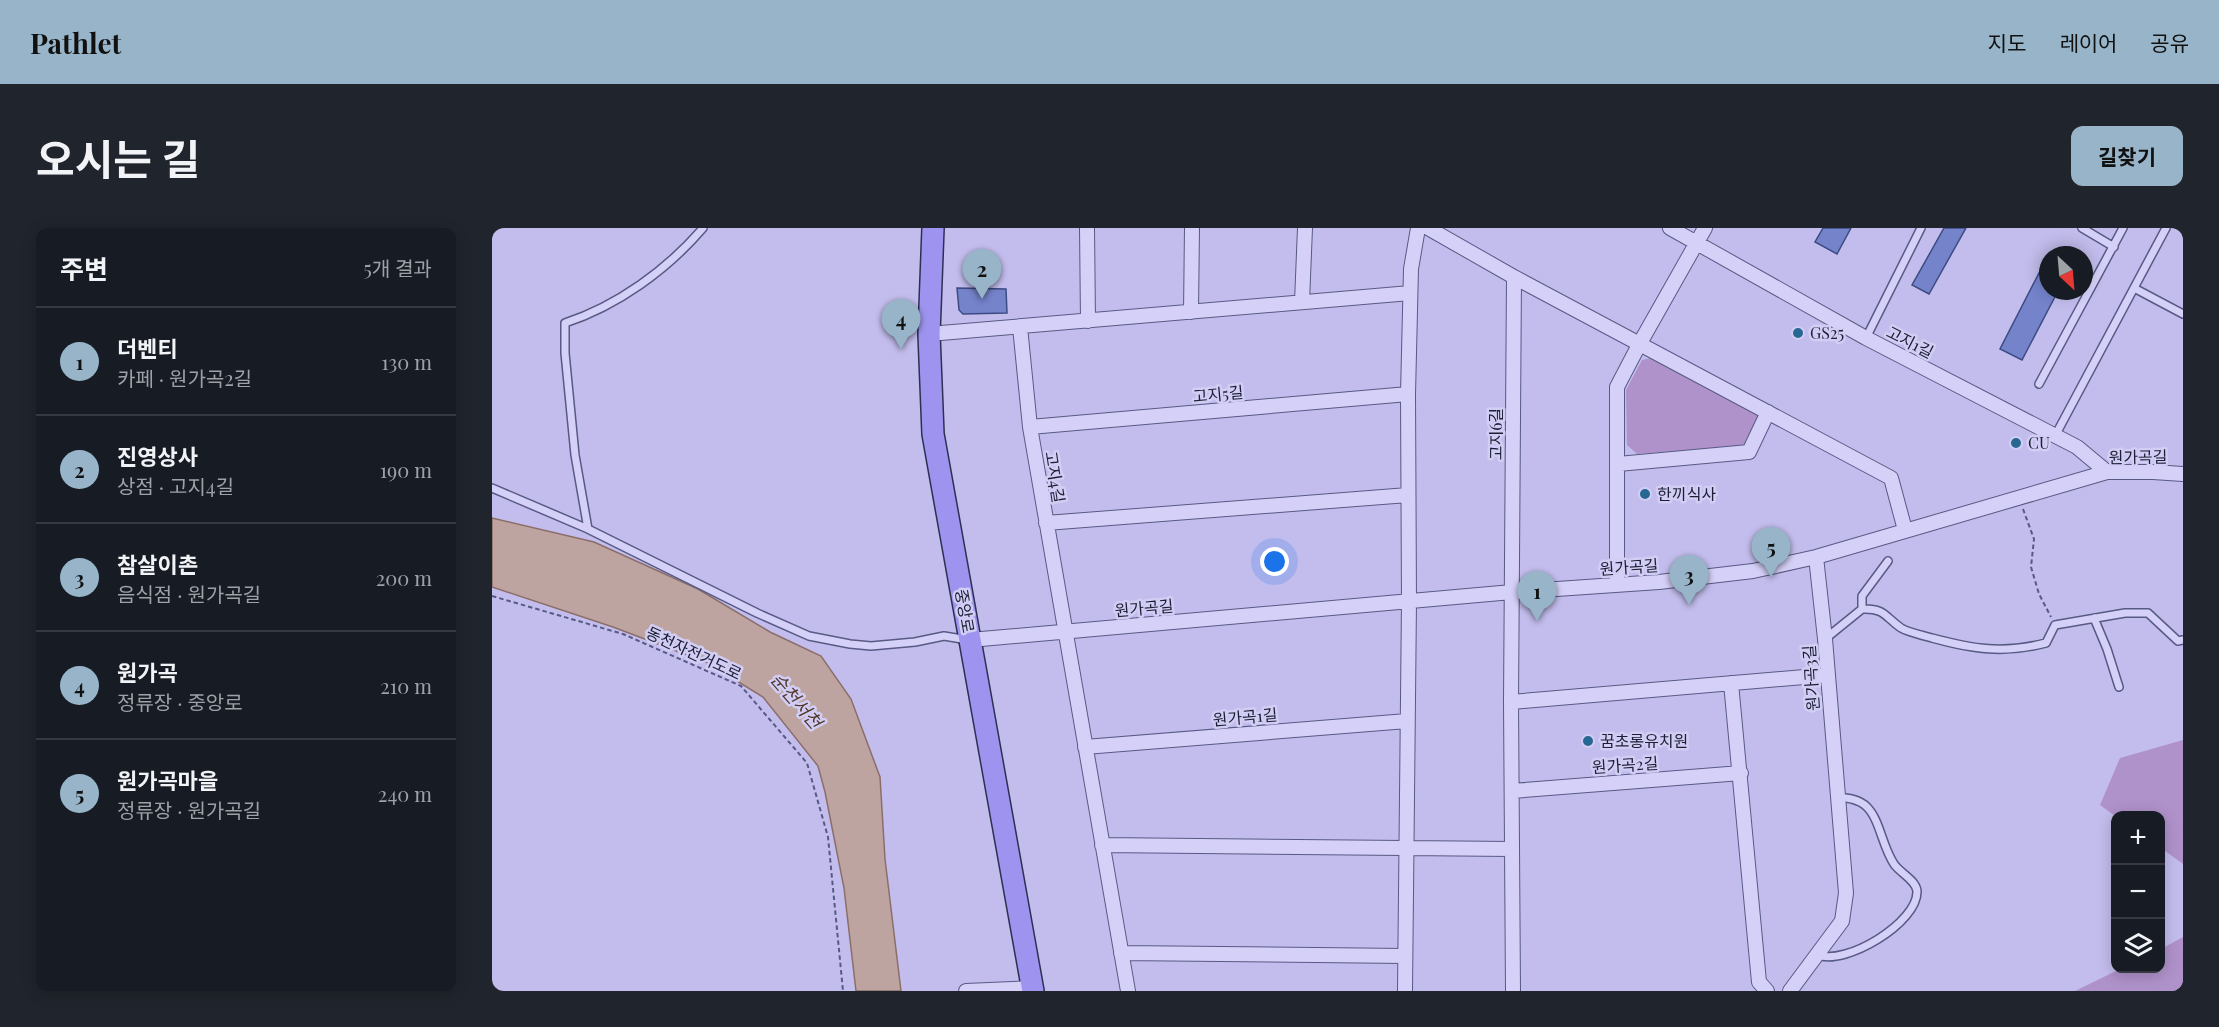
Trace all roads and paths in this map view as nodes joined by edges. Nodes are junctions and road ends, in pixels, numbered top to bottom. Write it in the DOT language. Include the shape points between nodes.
graph roads {
  1 [pos="703,228"];
  2 [pos="933,228"];
  3 [pos="1087,228"];
  4 [pos="1191,228"];
  5 [pos="1305,228"];
  6 [pos="1418,228"];
  7 [pos="1428,228"];
  8 [pos="1670,228"];
  9 [pos="1706,228"];
  10 [pos="1921,228"];
  11 [pos="2082,228"];
  12 [pos="2123,228"];
  13 [pos="2166,228"];
  14 [pos="1697,242"];
  15 [pos="2114,247"];
  16 [pos="1514,277"];
  17 [pos="2134,288"];
  18 [pos="1410,293"];
  19 [pos="1302,302"];
  20 [pos="1191,312"];
  21 [pos="2183,314"];
  22 [pos="1088,321"];
  23 [pos="1020,327"];
  24 [pos="929,334"];
  25 [pos="1866,338"];
  26 [pos="1640,343"];
  27 [pos="2039,384"];
  28 [pos="1408,394"];
  29 [pos="1768,412"];
  30 [pos="1030,427"];
  31 [pos="2055,436"];
  32 [pos="1618,464"];
  33 [pos="2107,472"];
  34 [pos="2183,474"];
  35 [pos="492,488"];
  36 [pos="1408,495"];
  37 [pos="2018,499"];
  38 [pos="1046,523"];
  39 [pos="588,529"];
  40 [pos="1905,530"];
  41 [pos="1816,557"];
  42 [pos="1888,561"];
  43 [pos="1617,585"];
  44 [pos="1512,592"];
  45 [pos="492,596"];
  46 [pos="1409,601"];
  47 [pos="1862,609"];
  48 [pos="2094,618"];
  49 [pos="2055,625"];
  50 [pos="1065,632"];
  51 [pos="1825,639"];
  52 [pos="970,640"];
  53 [pos="2183,640"];
  54 [pos="1827,675"];
  55 [pos="1731,683"];
  56 [pos="2119,687"];
  57 [pos="1511,702"];
  58 [pos="1407,721"];
  59 [pos="1085,747"];
  60 [pos="1740,773"];
  61 [pos="1512,791"];
  62 [pos="1837,797"];
  63 [pos="1102,845"];
  64 [pos="1406,849"];
  65 [pos="1512,849"];
  66 [pos="1121,953"];
  67 [pos="1818,955"];
  68 [pos="1405,956"];
  69 [pos="1033,989"];
  70 [pos="843,991"];
  71 [pos="966,991"];
  72 [pos="1128,991"];
  73 [pos="1405,991"];
  74 [pos="1513,991"];
  75 [pos="1767,991"];
  76 [pos="1790,991"];
  1 -- 39 [label="lane" via="668,262 623,296 565,323 575,455"];
  2 -- 24 [label="main road, 중앙로"];
  3 -- 22 [label="street"];
  4 -- 20 [label="street"];
  5 -- 19 [label="street"];
  6 -- 18 [label="street"];
  7 -- 16 [label="street"];
  8 -- 14 [label="street, 고지1길"];
  9 -- 14 [label="street"];
  10 -- 25 [label="lane"];
  11 -- 15 [label="lane"];
  12 -- 15 [label="lane"];
  13 -- 17 [label="lane"];
  14 -- 25 [label="street, 고지1길"];
  14 -- 26 [label="street"];
  15 -- 27 [label="lane"];
  16 -- 26 [label="street"];
  16 -- 44 [label="street, 고지6길"];
  17 -- 21 [label="lane"];
  17 -- 31 [label="lane"];
  18 -- 19 [label="street"];
  18 -- 28 [label="street"];
  19 -- 20 [label="street"];
  20 -- 22 [label="street"];
  22 -- 23 [label="street"];
  23 -- 24 [label="street"];
  23 -- 30 [label="street, 고지4길"];
  24 -- 52 [label="main road, 중앙로" via="933,434"];
  25 -- 31 [label="street, 고지1길"];
  26 -- 29 [label="street"];
  26 -- 32 [label="street" via="1617,387"];
  28 -- 30 [label="street, 고지5길"];
  28 -- 36 [label="street"];
  29 -- 32 [label="street" via="1749,452"];
  29 -- 40 [label="street" via="1891,478"];
  30 -- 38 [label="street, 고지4길"];
  31 -- 33 [label="street, 고지1길" via="2077,447"];
  32 -- 43 [label="street"];
  33 -- 34 [label="street, 원가곡길"];
  33 -- 37 [label="street, 원가곡길"];
  35 -- 39 [label="lane"];
  36 -- 38 [label="street"];
  36 -- 46 [label="street"];
  37 -- 40 [label="street, 원가곡길"];
  37 -- 49 [label="path" via="2034,539 2031,567"];
  38 -- 50 [label="street, 고지4길"];
  39 -- 52 [label="lane" via="809,636 871,646 944,636"];
  40 -- 41 [label="street, 원가곡길"];
  41 -- 43 [label="street, 원가곡길" via="1753,572"];
  41 -- 51 [label="street, 원가곡3길"];
  42 -- 47 [label="lane" via="1862,596"];
  43 -- 44 [label="street, 원가곡길"];
  44 -- 46 [label="street, 원가곡길"];
  44 -- 57 [label="street"];
  45 -- 70 [label="path, 동천자전거도로" via="623,634 741,686 807,763 828,837"];
  46 -- 50 [label="street, 원가곡길"];
  46 -- 58 [label="street"];
  47 -- 49 [label="lane" via="1886,613 1912,633 1983,650 2046,644"];
  47 -- 51 [label="lane"];
  48 -- 49 [label="lane"];
  48 -- 53 [label="lane" via="2148,613 2178,641"];
  48 -- 56 [label="lane"];
  50 -- 52 [label="street, 원가곡길"];
  50 -- 59 [label="street"];
  51 -- 54 [label="street, 원가곡3길"];
  52 -- 69 [label="main road, 중앙로"];
  54 -- 55 [label="street"];
  54 -- 62 [label="street, 원가곡3길"];
  55 -- 57 [label="street"];
  55 -- 60 [label="street"];
  57 -- 61 [label="street"];
  58 -- 59 [label="street, 원가곡1길"];
  58 -- 64 [label="street"];
  59 -- 63 [label="street"];
  60 -- 61 [label="street, 원가곡2길"];
  60 -- 75 [label="street" via="1759,982"];
  61 -- 65 [label="street"];
  62 -- 67 [label="street, 원가곡3길" via="1846,892 1842,921"];
  62 -- 67 [label="lane" via="1858,801 1873,814 1888,855 1916,886 1917,894 1900,923 1886,935 1833,957"];
  63 -- 64 [label="street"];
  63 -- 66 [label="street"];
  64 -- 65 [label="street"];
  64 -- 68 [label="street"];
  65 -- 74 [label="street"];
  66 -- 68 [label="street"];
  66 -- 72 [label="street"];
  67 -- 76 [label="street, 원가곡3길"];
  68 -- 73 [label="street"];
  69 -- 71 [label="street"];
}
